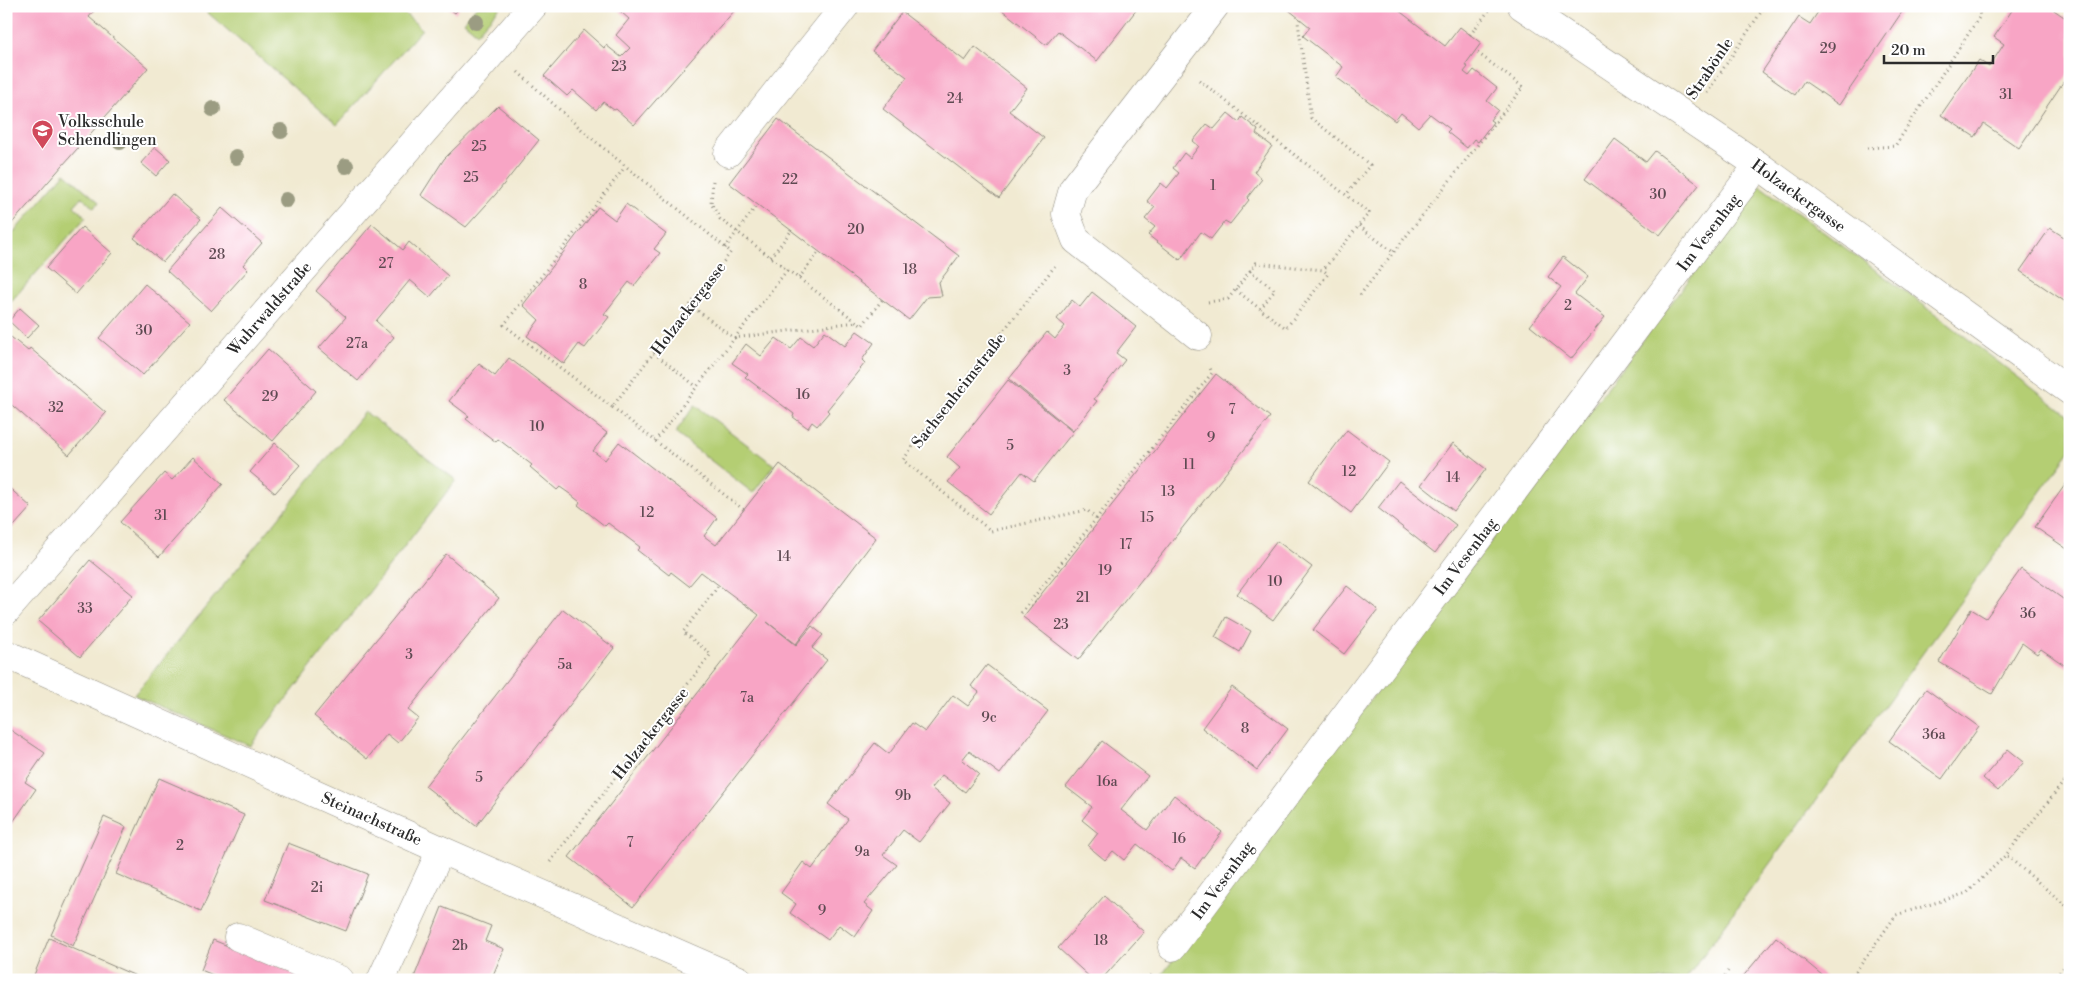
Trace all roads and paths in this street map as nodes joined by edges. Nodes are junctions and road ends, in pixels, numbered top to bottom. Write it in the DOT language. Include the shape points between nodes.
graph roads {
  1 [pos="532,6"];
  2 [pos="845,6"];
  3 [pos="1215,6"];
  4 [pos="1492,6"];
  5 [pos="1522,6"];
  6 [pos="1765,6"];
  7 [pos="1978,6"];
  8 [pos="1300,19"];
  9 [pos="1470,35"];
  10 [pos="494,50"];
  11 [pos="1475,51"];
  12 [pos="1173,60"];
  13 [pos="1690,118"];
  14 [pos="1867,148"];
  15 [pos="728,153"];
  16 [pos="1758,165"];
  17 [pos="625,167"];
  18 [pos="1346,195"];
  19 [pos="757,204"];
  20 [pos="1359,226"];
  21 [pos="791,231"];
  22 [pos="737,232"];
  23 [pos="1076,240"];
  24 [pos="725,248"];
  25 [pos="819,252"];
  26 [pos="1393,252"];
  27 [pos="771,257"];
  28 [pos="788,270"];
  29 [pos="1323,270"];
  30 [pos="1250,271"];
  31 [pos="799,278"];
  32 [pos="1236,290"];
  33 [pos="1360,295"];
  34 [pos="882,300"];
  35 [pos="690,305"];
  36 [pos="1260,309"];
  37 [pos="856,322"];
  38 [pos="1189,329"];
  39 [pos="734,338"];
  40 [pos="654,353"];
  41 [pos="697,386"];
  42 [pos="2070,392"];
  43 [pos="612,407"];
  44 [pos="655,440"];
  45 [pos="744,510"];
  46 [pos="1096,519"];
  47 [pos="719,585"];
  48 [pos="6,611"];
  49 [pos="1021,613"];
  50 [pos="6,654"];
  51 [pos="2070,774"];
  52 [pos="441,850"];
  53 [pos="2006,855"];
  54 [pos="530,888"];
  55 [pos="2070,910"];
  56 [pos="238,937"];
  57 [pos="1172,947"];
  58 [pos="2070,960"];
  59 [pos="1728,972"];
  60 [pos="340,980"];
  61 [pos="381,980"];
  62 [pos="739,980"];
  63 [pos="1722,980"];
  64 [pos="1850,980"];
  65 [pos="2053,980"];
  1 -- 10 [label="street, Wuhrwaldstraße"];
  2 -- 15 [label="street"];
  3 -- 12 [label="street"];
  4 -- 9 [label="path"];
  5 -- 13 [label="street, Holzackergasse"];
  6 -- 13 [label="path, Strabönle"];
  7 -- 14 [label="path" via="1980,16 1895,146"];
  8 -- 18 [label="path" via="1311,118 1370,165"];
  10 -- 17 [label="path, Holzackergasse"];
  10 -- 48 [label="street, Wuhrwaldstraße"];
  11 -- 26 [label="path" via="1523,87"];
  12 -- 18 [label="path"];
  12 -- 23 [label="street" via="1073,189 1066,214"];
  13 -- 16 [label="street, Holzackergasse"];
  15 -- 22 [label="path" via="713,181 711,203 720,219"];
  16 -- 42 [label="street, Holzackergasse"];
  16 -- 57 [label="street, Im Vesenhag"];
  17 -- 24 [label="path, Holzackergasse"];
  17 -- 43 [label="path" via="504,325"];
  18 -- 20 [label="path" via="1369,213"];
  19 -- 22 [label="path"];
  20 -- 26 [label="path"];
  20 -- 29 [label="path"];
  21 -- 27 [label="path"];
  22 -- 24 [label="path"];
  22 -- 27 [label="path"];
  23 -- 38 [label="street"];
  23 -- 46 [label="path, Sachsenheimstraße" via="904,460 991,530 1087,510"];
  24 -- 35 [label="path, Holzackergasse" via="731,252"];
  25 -- 31 [label="path"];
  26 -- 33 [label="path"];
  27 -- 28 [label="path"];
  28 -- 31 [label="path"];
  28 -- 39 [label="path"];
  29 -- 30 [label="path" via="1256,263"];
  29 -- 36 [label="path" via="1328,274 1286,328"];
  30 -- 32 [label="path"];
  30 -- 36 [label="path" via="1274,290"];
  31 -- 37 [label="path"];
  32 -- 36 [label="path"];
  32 -- 38 [label="path" via="1228,299 1207,302 1199,295"];
  34 -- 37 [label="path" via="862,326"];
  35 -- 39 [label="path"];
  35 -- 40 [label="path, Holzackergasse"];
  37 -- 39 [label="path"];
  38 -- 46 [label="path" via="1212,372"];
  39 -- 41 [label="path"];
  40 -- 41 [label="path"];
  40 -- 43 [label="path, Holzackergasse"];
  41 -- 44 [label="path"];
  43 -- 44 [label="path"];
  44 -- 45 [label="path"];
  46 -- 49 [label="path"];
  47 -- 54 [label="path, Holzackergasse" via="683,632 711,654"];
  50 -- 52 [label="street, Steinachstraße"];
  51 -- 53 [label="path"];
  52 -- 54 [label="street, Steinachstraße"];
  52 -- 61 [label="street"];
  53 -- 55 [label="path"];
  53 -- 64 [label="path" via="1967,893 1896,915"];
  54 -- 62 [label="street, Steinachstraße"];
  56 -- 60 [label="street"];
  58 -- 65 [label="path"];
  59 -- 63 [label="path"];
}
